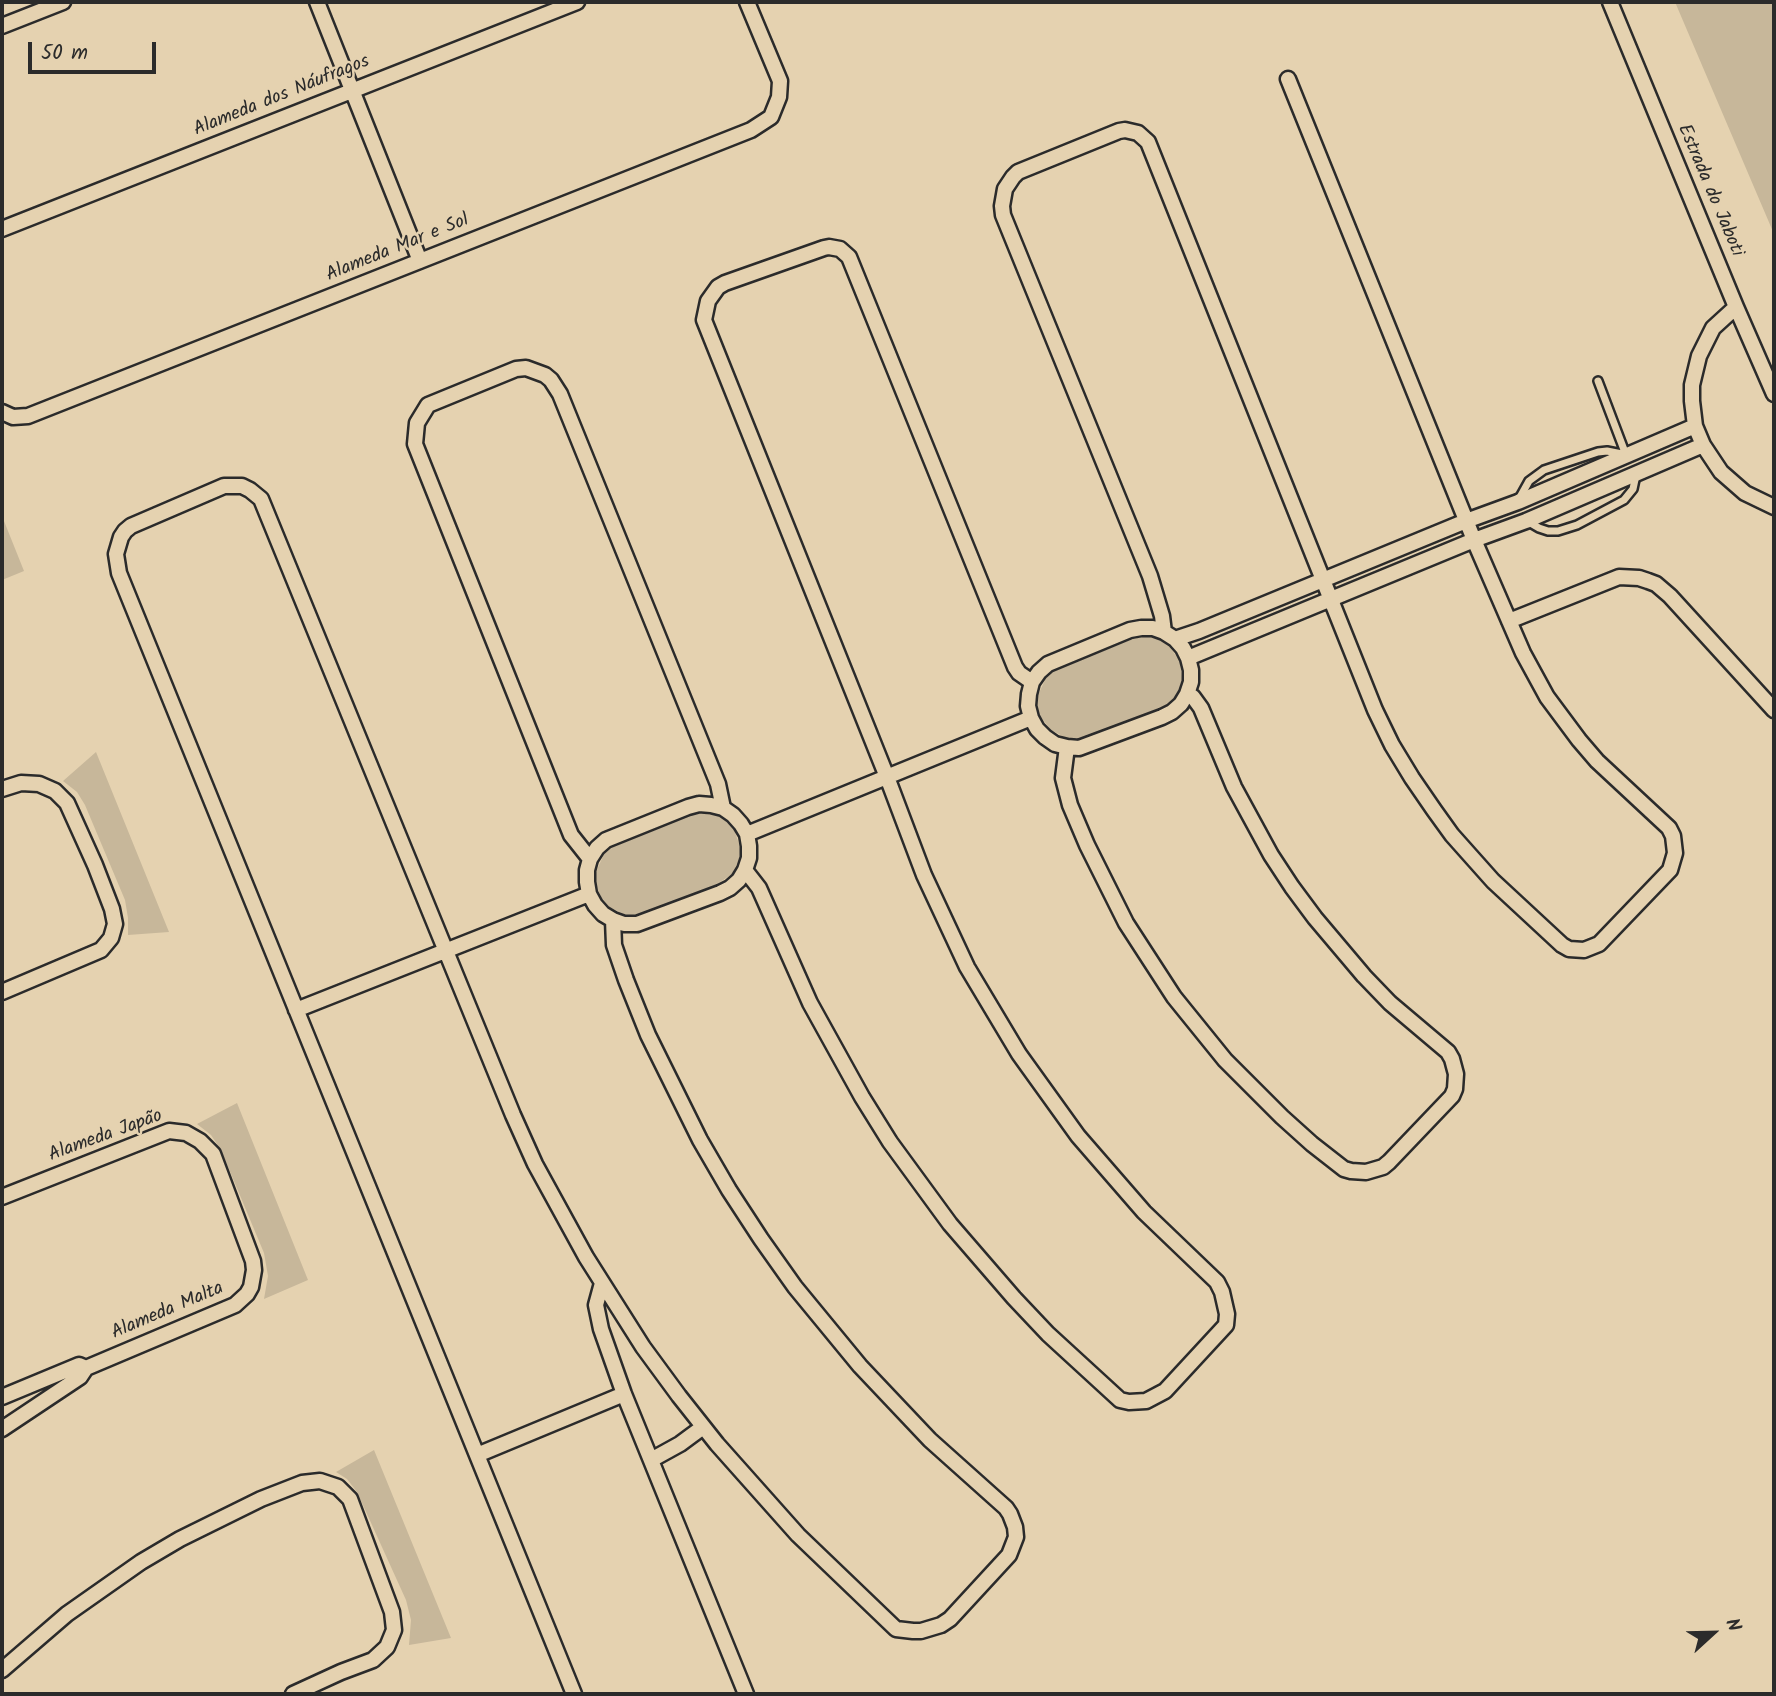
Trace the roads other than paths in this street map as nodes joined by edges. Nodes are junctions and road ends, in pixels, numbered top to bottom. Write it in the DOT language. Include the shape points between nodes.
graph roads {
  1 [pos="63,2"];
  2 [pos="317,2"];
  3 [pos="577,2"];
  4 [pos="747,2"];
  5 [pos="1610,2"];
  6 [pos="2,26"];
  7 [pos="1288,79"];
  8 [pos="351,91"];
  9 [pos="2,229"];
  10 [pos="420,261"];
  11 [pos="1736,307"];
  12 [pos="1598,381"];
  13 [pos="1774,394"];
  14 [pos="2,412"];
  15 [pos="1695,426"];
  16 [pos="1703,445"];
  17 [pos="1626,455"];
  18 [pos="1636,473"];
  19 [pos="1518,502"];
  20 [pos="1774,507"];
  21 [pos="1526,520"];
  22 [pos="1466,521"];
  23 [pos="1474,540"];
  24 [pos="1323,581"];
  25 [pos="1330,600"];
  26 [pos="1509,621"];
  27 [pos="1170,635"];
  28 [pos="1188,658"];
  29 [pos="1032,682"];
  30 [pos="1187,694"];
  31 [pos="1774,710"];
  32 [pos="1031,718"];
  33 [pos="1067,747"];
  34 [pos="887,777"];
  35 [pos="2,789"];
  36 [pos="723,808"];
  37 [pos="747,834"];
  38 [pos="590,859"];
  39 [pos="745,870"];
  40 [pos="589,894"];
  41 [pos="613,920"];
  42 [pos="445,951"];
  43 [pos="2,992"];
  44 [pos="296,1010"];
  45 [pos="2,1197"];
  46 [pos="229,1199"];
  47 [pos="602,1283"];
  48 [pos="86,1368"];
  49 [pos="624,1394"];
  50 [pos="2,1397"];
  51 [pos="703,1427"];
  52 [pos="2,1429"];
  53 [pos="477,1455"];
  54 [pos="651,1460"];
  55 [pos="2,1670"];
  56 [pos="293,1694"];
  57 [pos="574,1694"];
  58 [pos="746,1694"];
  1 -- 6 [label="street"];
  2 -- 8 [label="street"];
  3 -- 8 [label="street, Alameda dos Náufragos"];
  4 -- 10 [label="street, Alameda Mar e Sol" via="780,81 771,117 751,130"];
  5 -- 11 [label="street, Estrada do Jaboti"];
  7 -- 22 [label="street"];
  8 -- 9 [label="street, Alameda dos Náufragos"];
  8 -- 10 [label="street"];
  10 -- 14 [label="street, Alameda Mar e Sol" via="28,416"];
  11 -- 13 [label="street, Estrada do Jaboti"];
  11 -- 15 [label="street" via="1713,328 1699,356 1692,385"];
  12 -- 17 [label="lane"];
  15 -- 16 [label="street"];
  15 -- 17 [label="street"];
  16 -- 18 [label="street"];
  16 -- 20 [label="street" via="1732,483"];
  17 -- 18 [label="street" via="1623,466 1628,473"];
  17 -- 19 [label="street"];
  18 -- 21 [label="street"];
  18 -- 21 [label="lane" via="1624,500 1577,525 1548,531"];
  19 -- 21 [label="street"];
  19 -- 22 [label="street"];
  21 -- 23 [label="street"];
  22 -- 23 [label="street"];
  22 -- 24 [label="street"];
  23 -- 25 [label="street"];
  23 -- 26 [label="street"];
  24 -- 25 [label="street"];
  24 -- 27 [label="street" via="1199,631"];
  24 -- 27 [label="street" via="1148,142 1138,133 1119,131 1018,172 1008,182 1002,206"];
  25 -- 26 [label="street" via="1375,710 1412,778 1452,835 1493,881 1562,945 1584,950 1605,939 1670,870 1673,836 1567,726 1534,675"];
  25 -- 28 [label="street"];
  26 -- 31 [label="street" via="1619,578 1648,581 1670,596"];
  27 -- 28 [label="street"];
  27 -- 29 [label="street" via="1153,628 1130,631 1048,664"];
  28 -- 30 [label="street" via="1191,682"];
  29 -- 32 [label="street"];
  29 -- 34 [label="street" via="1015,667 849,257 841,250 824,248 718,287 705,307 704,320"];
  30 -- 33 [label="street" via="1162,717 1079,748"];
  30 -- 33 [label="street" via="1201,708 1223,763 1271,855 1307,908 1364,976 1452,1059 1456,1082 1452,1096 1383,1167 1367,1172 1344,1169 1312,1144 1225,1060 1174,997 1126,923 1087,845 1063,778"];
  32 -- 33 [label="street" via="1045,737"];
  32 -- 34 [label="street"];
  34 -- 37 [label="street"];
  34 -- 39 [label="street" via="944,921 1019,1054 1110,1175 1222,1292 1226,1325 1165,1391 1146,1401 1120,1399 1031,1316 950,1224 862,1097 810,1003 759,887"];
  35 -- 43 [label="street" via="38,784 67,803 114,916 114,931 107,945 94,954"];
  36 -- 37 [label="street"];
  36 -- 38 [label="street" via="688,807 606,840"];
  36 -- 38 [label="street" via="718,784 560,394 545,375 516,369 428,405 417,423 415,444 571,835"];
  37 -- 39 [label="street"];
  38 -- 40 [label="street"];
  39 -- 41 [label="street" via="720,893 637,924"];
  40 -- 41 [label="street"];
  40 -- 42 [label="street"];
  41 -- 51 [label="street" via="614,946 648,1035 729,1190 795,1287 860,1366 930,1440 1006,1508 1015,1527 1013,1546 950,1619 921,1631 896,1629 798,1535"];
  42 -- 44 [label="street"];
  42 -- 44 [label="street" via="265,505 250,490 224,486 131,526 121,537 116,564"];
  42 -- 47 [label="street" via="518,1128"];
  44 -- 53 [label="street"];
  45 -- 46 [label="street, Alameda Japão" via="169,1130 193,1136 207,1147"];
  46 -- 48 [label="street, Alameda Malta" via="253,1261 247,1294 235,1305"];
  47 -- 49 [label="street" via="596,1305"];
  47 -- 51 [label="street"];
  48 -- 50 [label="street, Alameda Malta" via="79,1365"];
  48 -- 52 [label="street, Alameda Malta" via="80,1377"];
  49 -- 53 [label="street"];
  49 -- 54 [label="street"];
  51 -- 54 [label="street"];
  53 -- 57 [label="street"];
  54 -- 58 [label="street"];
  55 -- 56 [label="street" via="67,1614 141,1562 261,1499 320,1481 338,1487 351,1499 392,1612 394,1630 387,1647 373,1660"];
}
